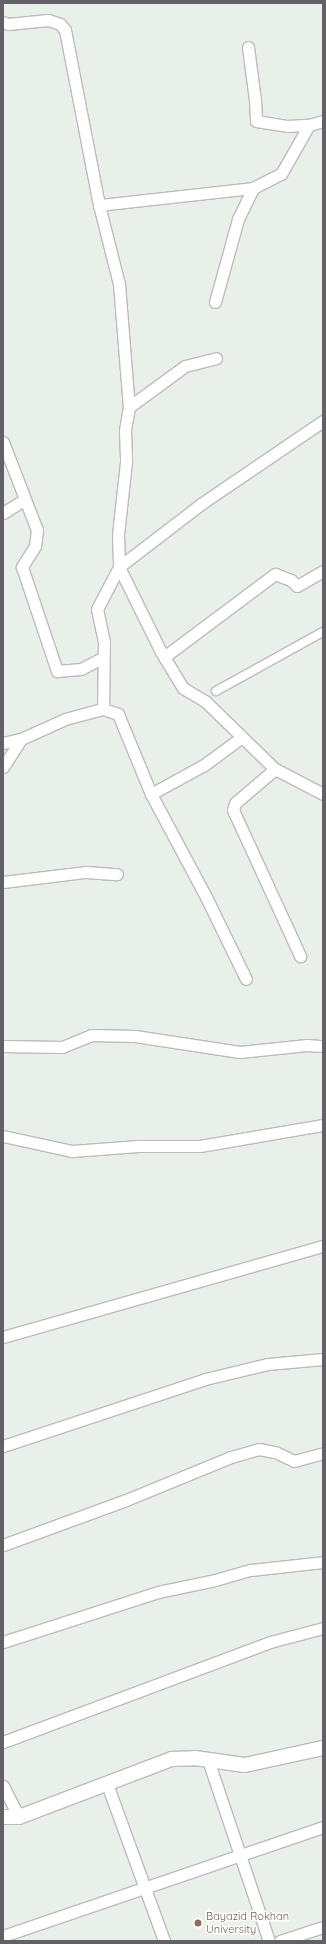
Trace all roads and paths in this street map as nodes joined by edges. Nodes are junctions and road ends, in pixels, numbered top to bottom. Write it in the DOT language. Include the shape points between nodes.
graph roads {
  1 [pos="3,22"];
  2 [pos="248,47"];
  3 [pos="323,121"];
  4 [pos="309,125"];
  5 [pos="253,188"];
  6 [pos="99,205"];
  7 [pos="215,302"];
  8 [pos="216,358"];
  9 [pos="129,407"];
  10 [pos="323,421"];
  11 [pos="3,442"];
  12 [pos="24,500"];
  13 [pos="3,513"];
  14 [pos="119,567"];
  15 [pos="323,571"];
  16 [pos="323,632"];
  17 [pos="164,656"];
  18 [pos="102,658"];
  19 [pos="216,691"];
  20 [pos="103,709"];
  21 [pos="242,737"];
  22 [pos="21,738"];
  23 [pos="3,743"];
  24 [pos="3,767"];
  25 [pos="276,769"];
  26 [pos="151,794"];
  27 [pos="323,794"];
  28 [pos="117,874"];
  29 [pos="3,882"];
  30 [pos="300,956"];
  31 [pos="246,979"];
  32 [pos="3,1046"];
  33 [pos="323,1046"];
  34 [pos="323,1125"];
  35 [pos="3,1136"];
  36 [pos="323,1246"];
  37 [pos="3,1337"];
  38 [pos="323,1359"];
  39 [pos="3,1446"];
  40 [pos="323,1453"];
  41 [pos="3,1545"];
  42 [pos="323,1562"];
  43 [pos="323,1628"];
  44 [pos="3,1642"];
  45 [pos="3,1742"];
  46 [pos="323,1748"];
  47 [pos="208,1760"];
  48 [pos="106,1784"];
  49 [pos="3,1786"];
  50 [pos="3,1817"];
  51 [pos="19,1817"];
  52 [pos="323,1827"];
  53 [pos="240,1855"];
  54 [pos="145,1888"];
  55 [pos="323,1927"];
  56 [pos="3,1936"];
  57 [pos="164,1941"];
  58 [pos="268,1941"];
  59 [pos="280,1941"];
  1 -- 6 [label="street" via="8,24 48,20 60,24 65,30"];
  2 -- 4 [label="street" via="256,100 256,121 287,126"];
  3 -- 4 [label="street"];
  4 -- 5 [label="street" via="281,174"];
  5 -- 6 [label="street"];
  5 -- 7 [label="street" via="238,219"];
  6 -- 9 [label="street" via="119,284"];
  8 -- 9 [label="street" via="185,366"];
  9 -- 14 [label="street" via="125,430 126,462 118,535"];
  10 -- 14 [label="street" via="201,504"];
  11 -- 12 [label="street" via="18,476"];
  12 -- 13 [label="street"];
  12 -- 18 [label="street" via="37,530 35,546 22,567 57,671 82,669"];
  14 -- 17 [label="street"];
  14 -- 18 [label="street" via="97,609 104,641"];
  15 -- 17 [label="street" via="297,586 292,580 275,574"];
  16 -- 19 [label="street"];
  17 -- 21 [label="street" via="183,688 205,701"];
  18 -- 20 [label="street"];
  20 -- 22 [label="street" via="65,719"];
  20 -- 26 [label="street" via="118,714 123,721"];
  21 -- 25 [label="street"];
  21 -- 26 [label="street" via="204,765"];
  22 -- 23 [label="street"];
  22 -- 24 [label="street"];
  25 -- 27 [label="street"];
  25 -- 30 [label="street" via="235,803 233,810"];
  26 -- 31 [label="street"];
  28 -- 29 [label="street" via="86,872"];
  32 -- 33 [label="street" via="62,1047 91,1035 135,1036 240,1052 307,1045"];
  34 -- 35 [label="street" via="200,1146 138,1146 72,1151"];
  36 -- 37 [label="street"];
  38 -- 39 [label="street" via="268,1364 205,1379"];
  40 -- 41 [label="street" via="294,1461 275,1452 259,1449 231,1456 126,1500"];
  42 -- 44 [label="street" via="251,1570 158,1592"];
  43 -- 45 [label="street" via="270,1642"];
  46 -- 47 [label="street" via="245,1765"];
  47 -- 48 [label="street" via="172,1759"];
  47 -- 53 [label="street"];
  48 -- 51 [label="street"];
  48 -- 54 [label="street"];
  49 -- 51 [label="street"];
  50 -- 51 [label="street"];
  52 -- 53 [label="street"];
  53 -- 54 [label="street"];
  53 -- 58 [label="street"];
  54 -- 56 [label="street"];
  54 -- 57 [label="street"];
  55 -- 59 [label="street"];
}
